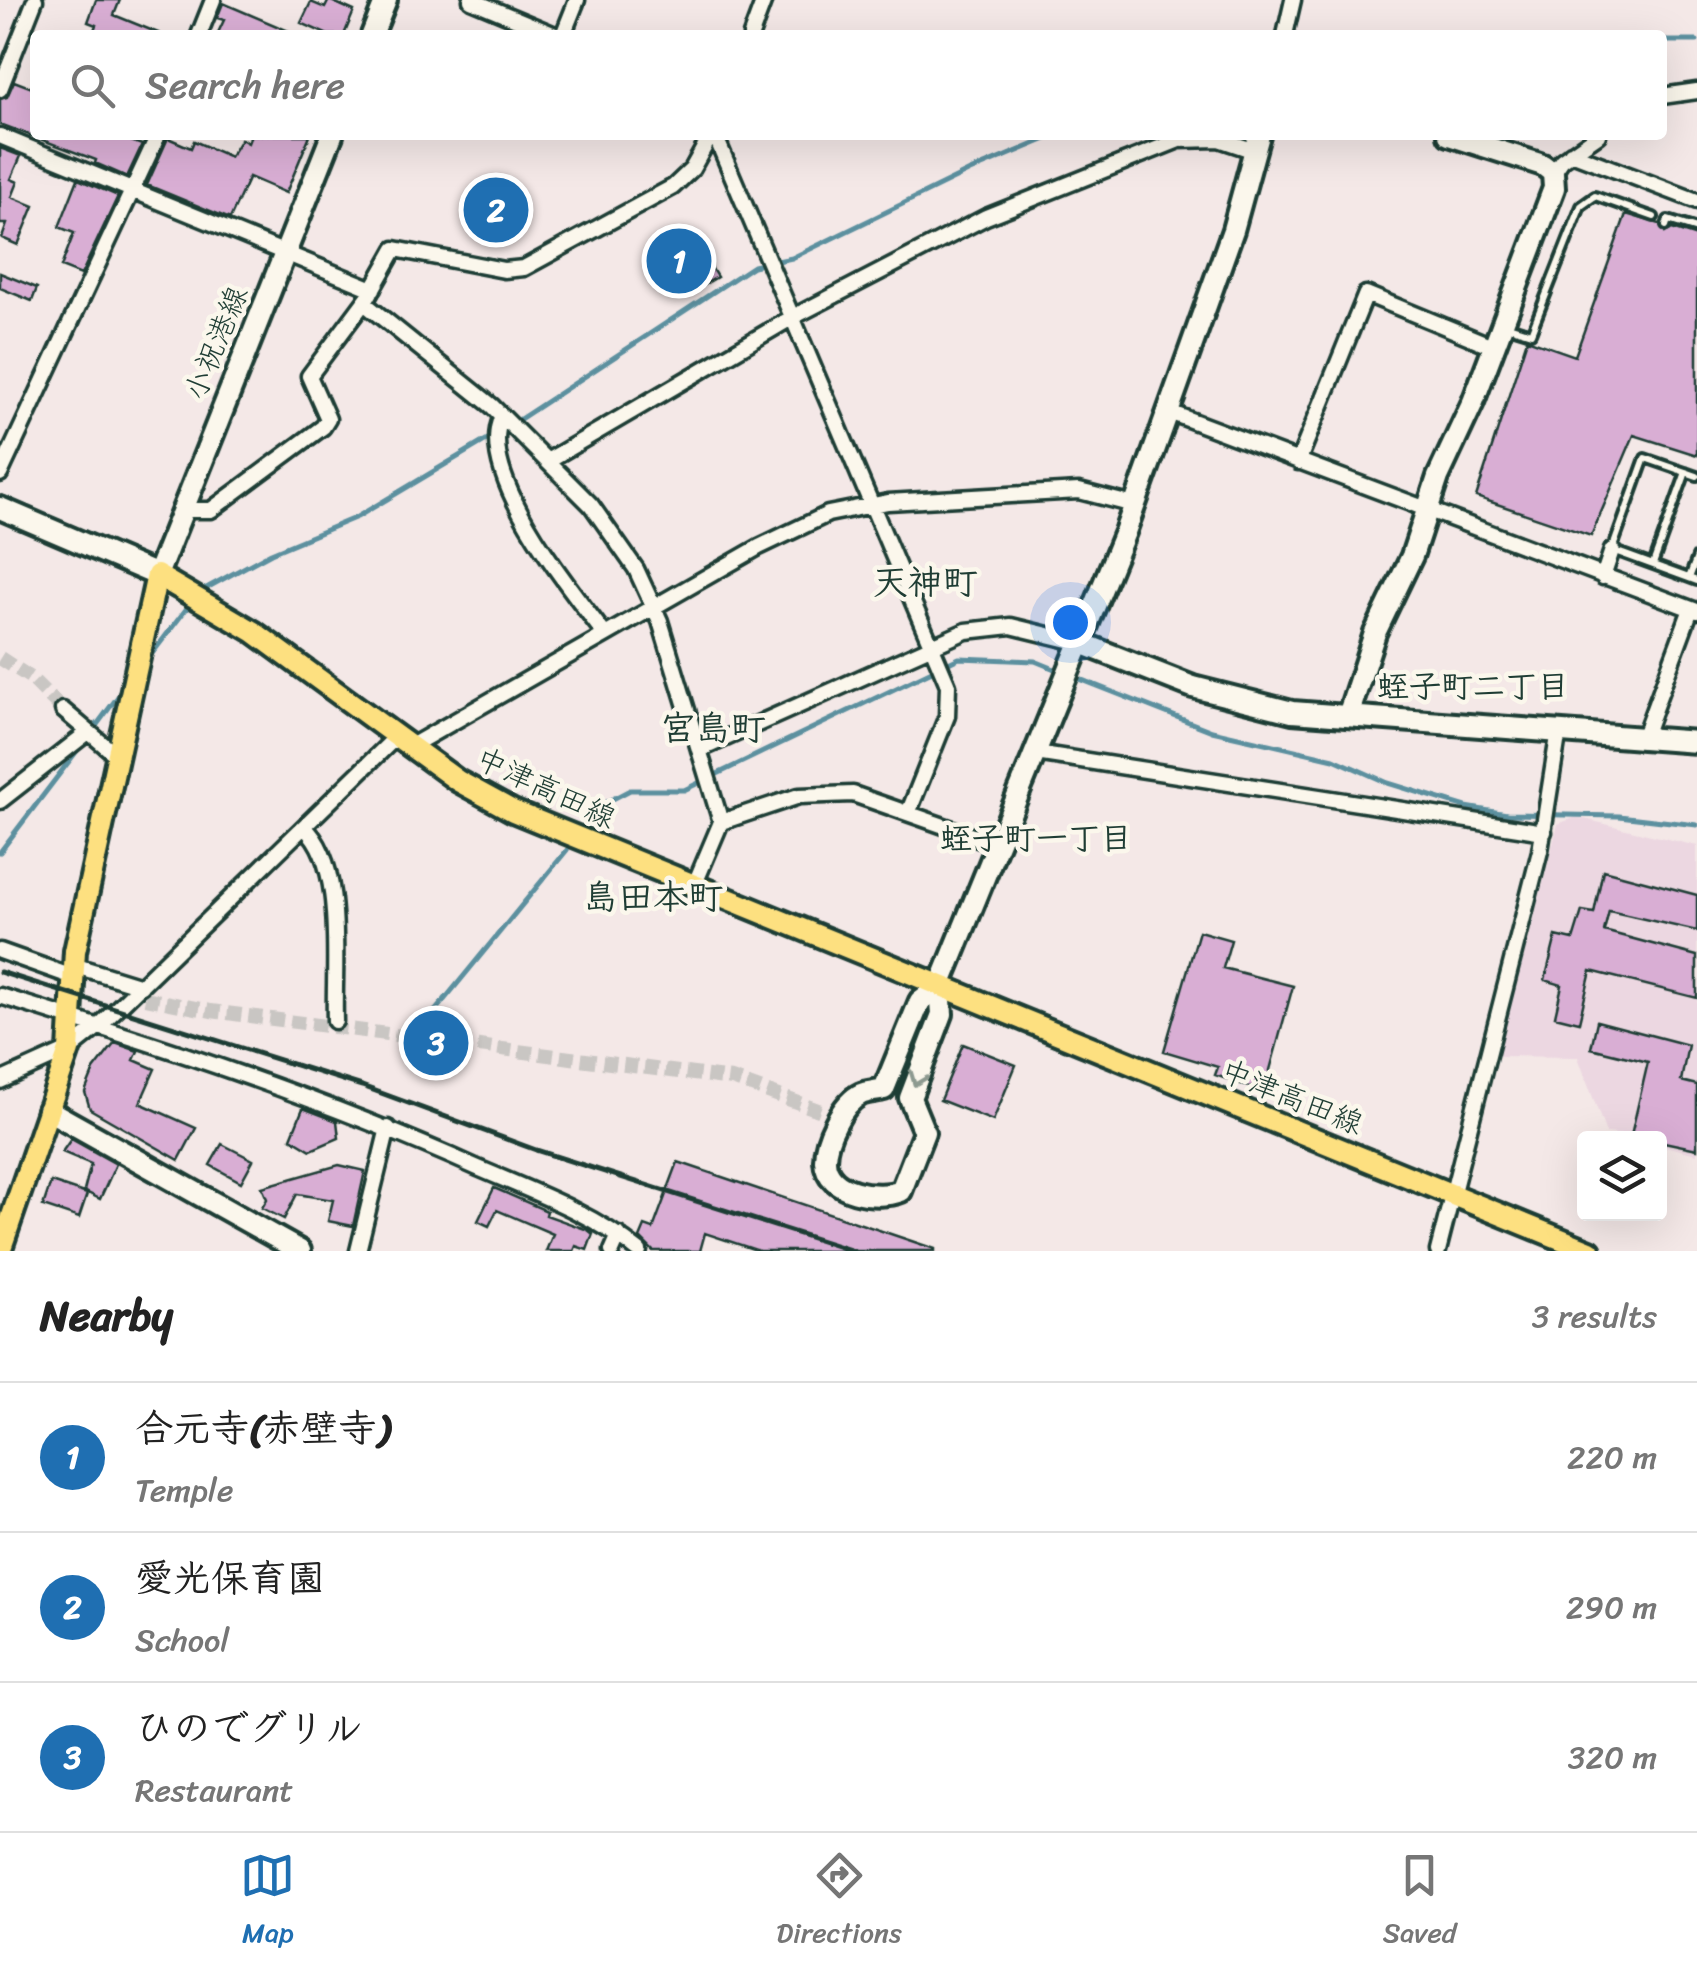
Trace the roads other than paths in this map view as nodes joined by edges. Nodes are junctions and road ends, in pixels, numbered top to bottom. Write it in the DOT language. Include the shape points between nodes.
graph roads {
  1 [pos="36,0"];
  2 [pos="213,0"];
  3 [pos="386,0"];
  4 [pos="471,0"];
  5 [pos="577,0"];
  6 [pos="764,0"];
  7 [pos="1294,0"];
  8 [pos="201,30"];
  9 [pos="374,30"];
  10 [pos="543,30"];
  11 [pos="565,30"];
  12 [pos="753,30"];
  13 [pos="1285,30"];
  14 [pos="0,89"];
  15 [pos="1697,90"];
  16 [pos="1667,95"];
  17 [pos="0,136"];
  18 [pos="156,140"];
  19 [pos="330,140"];
  20 [pos="710,140"];
  21 [pos="715,140"];
  22 [pos="1197,140"];
  23 [pos="1228,140"];
  24 [pos="1468,140"];
  25 [pos="1590,140"];
  26 [pos="1257,143"];
  27 [pos="1571,153"];
  28 [pos="1553,173"];
  29 [pos="136,189"];
  30 [pos="1697,201"];
  31 [pos="1654,217"];
  32 [pos="1666,226"];
  33 [pos="1697,229"];
  34 [pos="284,254"];
  35 [pos="373,289"];
  36 [pos="364,303"];
  37 [pos="794,317"];
  38 [pos="1500,323"];
  39 [pos="1492,346"];
  40 [pos="1169,412"];
  41 [pos="502,416"];
  42 [pos="547,460"];
  43 [pos="1298,462"];
  44 [pos="1686,472"];
  45 [pos="0,474"];
  46 [pos="1697,476"];
  47 [pos="873,504"];
  48 [pos="1134,506"];
  49 [pos="0,508"];
  50 [pos="183,510"];
  51 [pos="1426,512"];
  52 [pos="1612,550"];
  53 [pos="1697,557"];
  54 [pos="1652,564"];
  55 [pos="158,574"];
  56 [pos="1603,577"];
  57 [pos="1693,579"];
  58 [pos="654,607"];
  59 [pos="1694,610"];
  60 [pos="605,636"];
  61 [pos="1081,643"];
  62 [pos="932,644"];
  63 [pos="63,710"];
  64 [pos="1348,716"];
  65 [pos="1559,730"];
  66 [pos="87,733"];
  67 [pos="1644,736"];
  68 [pos="404,741"];
  69 [pos="1697,742"];
  70 [pos="699,750"];
  71 [pos="1036,753"];
  72 [pos="116,756"];
  73 [pos="0,801"];
  74 [pos="909,811"];
  75 [pos="721,822"];
  76 [pos="304,827"];
  77 [pos="1544,829"];
  78 [pos="998,845"];
  79 [pos="694,886"];
  80 [pos="0,952"];
  81 [pos="73,971"];
  82 [pos="141,986"];
  83 [pos="940,986"];
  84 [pos="0,996"];
  85 [pos="72,1018"];
  86 [pos="335,1020"];
  87 [pos="99,1026"];
  88 [pos="69,1050"];
  89 [pos="0,1081"];
  90 [pos="48,1110"];
  91 [pos="388,1128"];
  92 [pos="1450,1193"];
  93 [pos="619,1235"];
  94 [pos="0,1251"];
  95 [pos="300,1251"];
  96 [pos="358,1251"];
  97 [pos="612,1251"];
  98 [pos="639,1251"];
  99 [pos="1438,1251"];
  100 [pos="1590,1251"];
  1 -- 14 [label="street"];
  2 -- 8 [label="street"];
  3 -- 9 [label="street"];
  4 -- 10 [label="street"];
  5 -- 11 [label="street"];
  6 -- 12 [label="street"];
  7 -- 13 [label="street"];
  15 -- 16 [label="street"];
  17 -- 29 [label="street"];
  18 -- 29 [label="street"];
  19 -- 34 [label="street, 小祝港線"];
  20 -- 35 [label="street" via="673,188 524,268 504,270 400,248 390,254"];
  21 -- 37 [label="street"];
  22 -- 37 [label="street" via="1161,146 986,217"];
  23 -- 26 [label="street"];
  24 -- 28 [label="street"];
  25 -- 27 [label="street"];
  26 -- 40 [label="street"];
  27 -- 28 [label="street"];
  27 -- 30 [label="street"];
  28 -- 38 [label="street" via="1547,216"];
  29 -- 34 [label="street"];
  29 -- 45 [label="street"];
  31 -- 38 [label="lane" via="1595,196 1580,206 1531,333"];
  32 -- 33 [label="lane" via="1668,220"];
  34 -- 35 [label="street"];
  34 -- 50 [label="street, 小祝港線"];
  35 -- 36 [label="street"];
  36 -- 41 [label="street"];
  36 -- 50 [label="street" via="308,376 326,413 323,427 211,510"];
  37 -- 42 [label="street"];
  37 -- 47 [label="street"];
  38 -- 39 [label="street"];
  39 -- 43 [label="street" via="1366,294"];
  39 -- 51 [label="street"];
  40 -- 43 [label="street"];
  40 -- 48 [label="street"];
  41 -- 42 [label="street"];
  41 -- 60 [label="street" via="499,453 518,506"];
  42 -- 58 [label="street" via="610,528"];
  43 -- 51 [label="street"];
  44 -- 46 [label="lane"];
  44 -- 52 [label="lane" via="1645,458"];
  44 -- 54 [label="lane"];
  47 -- 48 [label="street" via="1079,491"];
  47 -- 58 [label="street" via="799,526"];
  47 -- 62 [label="street"];
  48 -- 61 [label="street"];
  49 -- 55 [label="street"];
  50 -- 55 [label="street, 小祝港線"];
  51 -- 56 [label="street"];
  51 -- 64 [label="street"];
  52 -- 54 [label="lane"];
  52 -- 56 [label="street"];
  53 -- 57 [label="lane"];
  54 -- 57 [label="lane"];
  55 -- 68 [label="main road, 中津高田線" via="288,655"];
  55 -- 72 [label="main road"];
  56 -- 59 [label="street"];
  58 -- 60 [label="street"];
  58 -- 70 [label="street"];
  59 -- 67 [label="street"];
  60 -- 68 [label="street"];
  61 -- 62 [label="street" via="1010,626 976,628"];
  61 -- 64 [label="street" via="1219,695 1292,712"];
  61 -- 71 [label="street"];
  62 -- 70 [label="street"];
  62 -- 74 [label="street" via="949,705"];
  63 -- 66 [label="street"];
  64 -- 65 [label="street"];
  65 -- 67 [label="street"];
  65 -- 77 [label="street"];
  66 -- 72 [label="street"];
  66 -- 73 [label="street"];
  67 -- 69 [label="street"];
  68 -- 76 [label="street"];
  68 -- 79 [label="main road, 中津高田線" via="481,796"];
  70 -- 75 [label="street"];
  71 -- 77 [label="street"];
  71 -- 78 [label="street"];
  72 -- 81 [label="main road"];
  74 -- 75 [label="street" via="868,796 826,793"];
  74 -- 78 [label="street"];
  75 -- 79 [label="street"];
  76 -- 82 [label="street"];
  76 -- 86 [label="street" via="320,842 329,871"];
  77 -- 92 [label="street"];
  78 -- 83 [label="street"];
  79 -- 83 [label="main road, 中津高田線"];
  80 -- 81 [label="street"];
  81 -- 82 [label="street"];
  81 -- 85 [label="main road"];
  82 -- 87 [label="street"];
  83 -- 83 [label="street, one-way" via="942,1014 910,1098 924,1132 901,1191 886,1197 856,1192 833,1180 825,1161 838,1117 861,1094 884,1090 920,1001"];
  83 -- 92 [label="main road, 中津高田線"];
  84 -- 85 [label="street"];
  85 -- 87 [label="street"];
  85 -- 88 [label="main road"];
  87 -- 88 [label="street"];
  87 -- 91 [label="street"];
  88 -- 89 [label="street"];
  88 -- 90 [label="main road"];
  90 -- 94 [label="main road"];
  90 -- 95 [label="street"];
  91 -- 93 [label="street"];
  91 -- 96 [label="street"];
  92 -- 99 [label="street"];
  92 -- 100 [label="main road, 中津高田線"];
  93 -- 97 [label="street"];
  93 -- 98 [label="street"];
}
